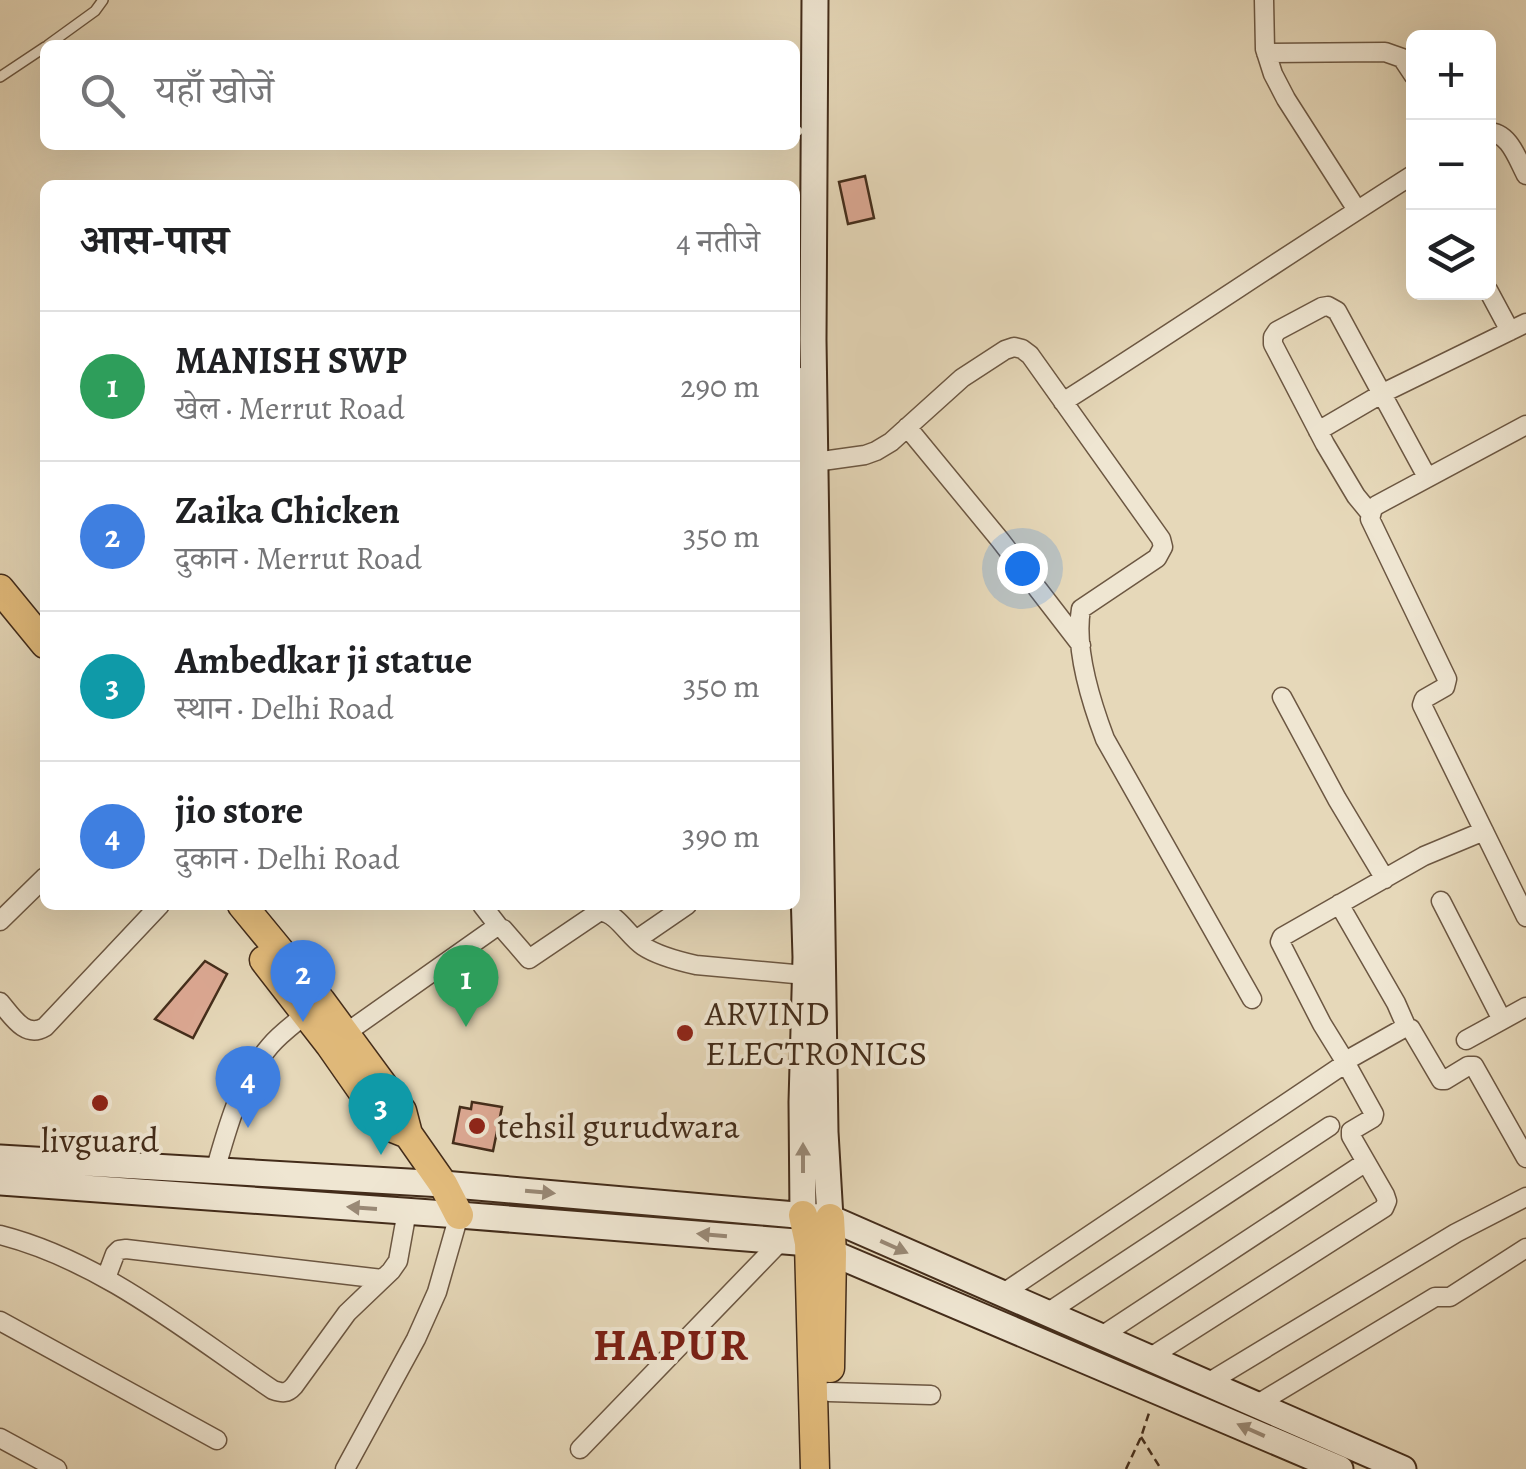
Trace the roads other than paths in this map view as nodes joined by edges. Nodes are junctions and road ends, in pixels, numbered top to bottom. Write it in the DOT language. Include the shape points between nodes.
graph roads {
  1 [pos="103,0"];
  2 [pos="802,0"];
  3 [pos="815,0"];
  4 [pos="1264,0"];
  5 [pos="55,40"];
  6 [pos="800,44"];
  7 [pos="40,50"];
  8 [pos="1266,53"];
  9 [pos="1406,64"];
  10 [pos="0,77"];
  11 [pos="1496,132"];
  12 [pos="796,150"];
  13 [pos="1526,174"];
  14 [pos="1406,179"];
  15 [pos="796,180"];
  16 [pos="1356,210"];
  17 [pos="1496,300"];
  18 [pos="1518,327"];
  19 [pos="1383,394"];
  20 [pos="1063,402"];
  21 [pos="1526,425"];
  22 [pos="908,426"];
  23 [pos="1318,431"];
  24 [pos="815,462"];
  25 [pos="1428,477"];
  26 [pos="1370,513"];
  27 [pos="0,590"];
  28 [pos="40,638"];
  29 [pos="1082,646"];
  30 [pos="1282,696"];
  31 [pos="800,818"];
  32 [pos="1484,831"];
  33 [pos="1384,879"];
  34 [pos="40,882"];
  35 [pos="1441,901"];
  36 [pos="1340,904"];
  37 [pos="155,910"];
  38 [pos="232,910"];
  39 [pos="246,910"];
  40 [pos="601,910"];
  41 [pos="608,910"];
  42 [pos="680,910"];
  43 [pos="493,913"];
  44 [pos="1526,917"];
  45 [pos="0,921"];
  46 [pos="636,940"];
  47 [pos="805,975"];
  48 [pos="1252,1000"];
  49 [pos="0,1002"];
  50 [pos="1526,1007"];
  51 [pos="306,1014"];
  52 [pos="1502,1020"];
  53 [pos="1407,1028"];
  54 [pos="346,1034"];
  55 [pos="1466,1040"];
  56 [pos="1344,1060"];
  57 [pos="1330,1126"];
  58 [pos="408,1134"];
  59 [pos="0,1158"];
  60 [pos="1526,1158"];
  61 [pos="1366,1162"];
  62 [pos="215,1171"];
  63 [pos="0,1182"];
  64 [pos="443,1184"];
  65 [pos="1526,1196"];
  66 [pos="618,1199"];
  67 [pos="407,1211"];
  68 [pos="460,1215"];
  69 [pos="817,1216"];
  70 [pos="619,1228"];
  71 [pos="0,1235"];
  72 [pos="807,1246"];
  73 [pos="1526,1248"];
  74 [pos="106,1278"];
  75 [pos="382,1279"];
  76 [pos="1002,1294"];
  77 [pos="1047,1314"];
  78 [pos="0,1322"];
  79 [pos="1100,1337"];
  80 [pos="1149,1358"];
  81 [pos="1206,1384"];
  82 [pos="829,1392"];
  83 [pos="931,1394"];
  84 [pos="1256,1404"];
  85 [pos="0,1438"];
  86 [pos="217,1440"];
  87 [pos="580,1449"];
  88 [pos="58,1469"];
  89 [pos="344,1469"];
  90 [pos="815,1469"];
  91 [pos="831,1469"];
  92 [pos="1340,1469"];
  93 [pos="1403,1469"];
  1 -- 5 [label="lane"];
  2 -- 6 [label="main road"];
  3 -- 24 [label="main road"];
  4 -- 8 [label="street"];
  7 -- 10 [label="lane"];
  8 -- 9 [label="street" via="1384,52"];
  8 -- 16 [label="street" via="1286,99"];
  11 -- 13 [label="street"];
  12 -- 15 [label="main road"];
  14 -- 16 [label="street"];
  16 -- 20 [label="street"];
  17 -- 18 [label="street"];
  18 -- 19 [label="street"];
  19 -- 23 [label="street"];
  19 -- 23 [label="street" via="1333,308 1322,307 1278,331 1273,344"];
  19 -- 25 [label="street"];
  20 -- 22 [label="street" via="1030,355 1014,347 962,378"];
  20 -- 29 [label="street" via="1163,547 1084,605"];
  21 -- 25 [label="street"];
  22 -- 24 [label="street" via="876,451"];
  22 -- 29 [label="street"];
  23 -- 26 [label="street"];
  24 -- 69 [label="main road" via="825,1132"];
  25 -- 26 [label="street"];
  26 -- 32 [label="street" via="1447,679 1422,705"];
  27 -- 28 [label="main road"];
  29 -- 48 [label="street" via="1106,739"];
  30 -- 33 [label="street"];
  31 -- 47 [label="main road"];
  32 -- 33 [label="street"];
  32 -- 44 [label="street"];
  33 -- 36 [label="street"];
  34 -- 45 [label="street"];
  35 -- 52 [label="street"];
  36 -- 53 [label="street"];
  36 -- 56 [label="street" via="1280,940"];
  37 -- 49 [label="street" via="45,1027 21,1026"];
  38 -- 51 [label="main road"];
  39 -- 54 [label="main road"];
  40 -- 43 [label="street" via="529,959"];
  41 -- 46 [label="street"];
  42 -- 46 [label="street"];
  43 -- 54 [label="street"];
  46 -- 47 [label="street" via="696,965"];
  69 -- 47 [label="main road, one-way" via="802,1102"];
  50 -- 52 [label="street"];
  51 -- 58 [label="main road" via="383,1121"];
  51 -- 62 [label="street" via="272,1044 245,1083"];
  52 -- 55 [label="street"];
  53 -- 56 [label="street"];
  53 -- 60 [label="street" via="1441,1080 1474,1066"];
  54 -- 58 [label="main road" via="402,1111"];
  56 -- 61 [label="street" via="1374,1114 1351,1132"];
  56 -- 76 [label="street"];
  57 -- 77 [label="street"];
  58 -- 64 [label="main road"];
  59 -- 62 [label="main road"];
  61 -- 79 [label="street"];
  61 -- 80 [label="street" via="1385,1195 1384,1208"];
  62 -- 64 [label="main road"];
  67 -- 63 [label="main road, one-way"];
  64 -- 66 [label="main road, one-way"];
  64 -- 68 [label="main road"];
  65 -- 81 [label="street"];
  66 -- 69 [label="main road"];
  66 -- 70 [label="main road"];
  67 -- 68 [label="main road"];
  67 -- 75 [label="street" via="398,1261"];
  68 -- 70 [label="main road"];
  68 -- 89 [label="street" via="438,1292"];
  69 -- 72 [label="main road"];
  69 -- 76 [label="main road, one-way"];
  72 -- 70 [label="main road, one-way"];
  71 -- 74 [label="street"];
  72 -- 82 [label="main road"];
  72 -- 87 [label="street"];
  72 -- 90 [label="main road"];
  92 -- 72 [label="main road, one-way"];
  73 -- 84 [label="street" via="1450,1298 1435,1297"];
  74 -- 75 [label="street" via="115,1254 126,1249"];
  74 -- 75 [label="street" via="283,1393"];
  76 -- 77 [label="main road"];
  77 -- 79 [label="main road"];
  78 -- 86 [label="street"];
  79 -- 80 [label="main road"];
  80 -- 81 [label="main road"];
  81 -- 84 [label="main road"];
  82 -- 83 [label="street"];
  82 -- 91 [label="main road"];
  84 -- 93 [label="main road"];
  85 -- 88 [label="street"];
}
